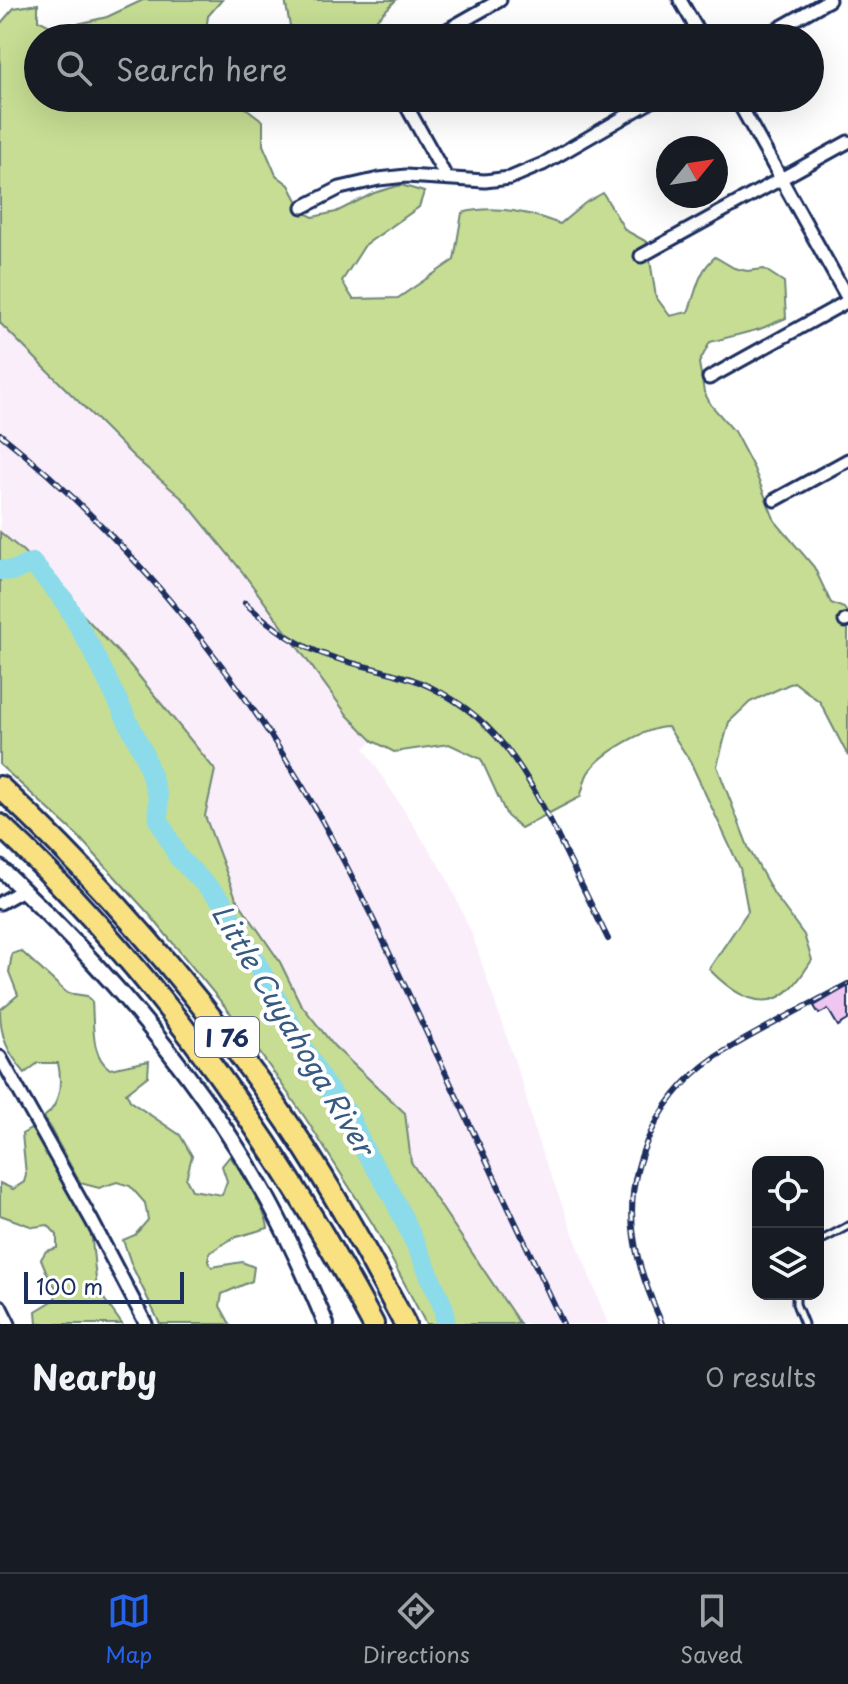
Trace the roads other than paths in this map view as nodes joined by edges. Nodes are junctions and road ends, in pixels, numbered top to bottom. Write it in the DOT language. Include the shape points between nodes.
graph roads {
  1 [pos="500,0"];
  2 [pos="680,0"];
  3 [pos="829,0"];
  4 [pos="458,24"];
  5 [pos="694,24"];
  6 [pos="787,24"];
  7 [pos="410,112"];
  8 [pos="633,112"];
  9 [pos="744,112"];
  10 [pos="848,142"];
  11 [pos="446,177"];
  12 [pos="782,178"];
  13 [pos="303,207"];
  14 [pos="641,256"];
  15 [pos="848,300"];
  16 [pos="709,378"];
  17 [pos="848,460"];
  18 [pos="775,500"];
  19 [pos="0,787"];
  20 [pos="0,825"];
  21 [pos="0,868"];
  22 [pos="23,890"];
  23 [pos="0,903"];
  24 [pos="0,1057"];
  25 [pos="848,1226"];
  26 [pos="824,1239"];
  27 [pos="796,1300"];
  28 [pos="0,1306"];
  29 [pos="9,1324"];
  30 [pos="146,1324"];
  31 [pos="326,1324"];
  32 [pos="373,1324"];
  33 [pos="405,1324"];
  34 [pos="804,1324"];
  1 -- 4 [label="street"];
  2 -- 5 [label="street"];
  3 -- 6 [label="street"];
  7 -- 11 [label="street"];
  8 -- 11 [label="street" via="510,178"];
  9 -- 12 [label="street"];
  10 -- 12 [label="street"];
  11 -- 13 [label="street" via="362,182"];
  12 -- 14 [label="street"];
  12 -- 15 [label="street"];
  15 -- 16 [label="street"];
  17 -- 18 [label="street"];
  19 -- 33 [label="highway, I 76" via="132,920 228,1039 342,1209"];
  20 -- 32 [label="highway, I 76" via="102,929 218,1073 294,1185"];
  21 -- 22 [label="street"];
  22 -- 23 [label="street"];
  22 -- 31 [label="street" via="117,991 220,1123 277,1217"];
  24 -- 30 [label="street"];
  25 -- 26 [label="lane"];
  27 -- 34 [label="lane"];
  28 -- 29 [label="street"];
}
